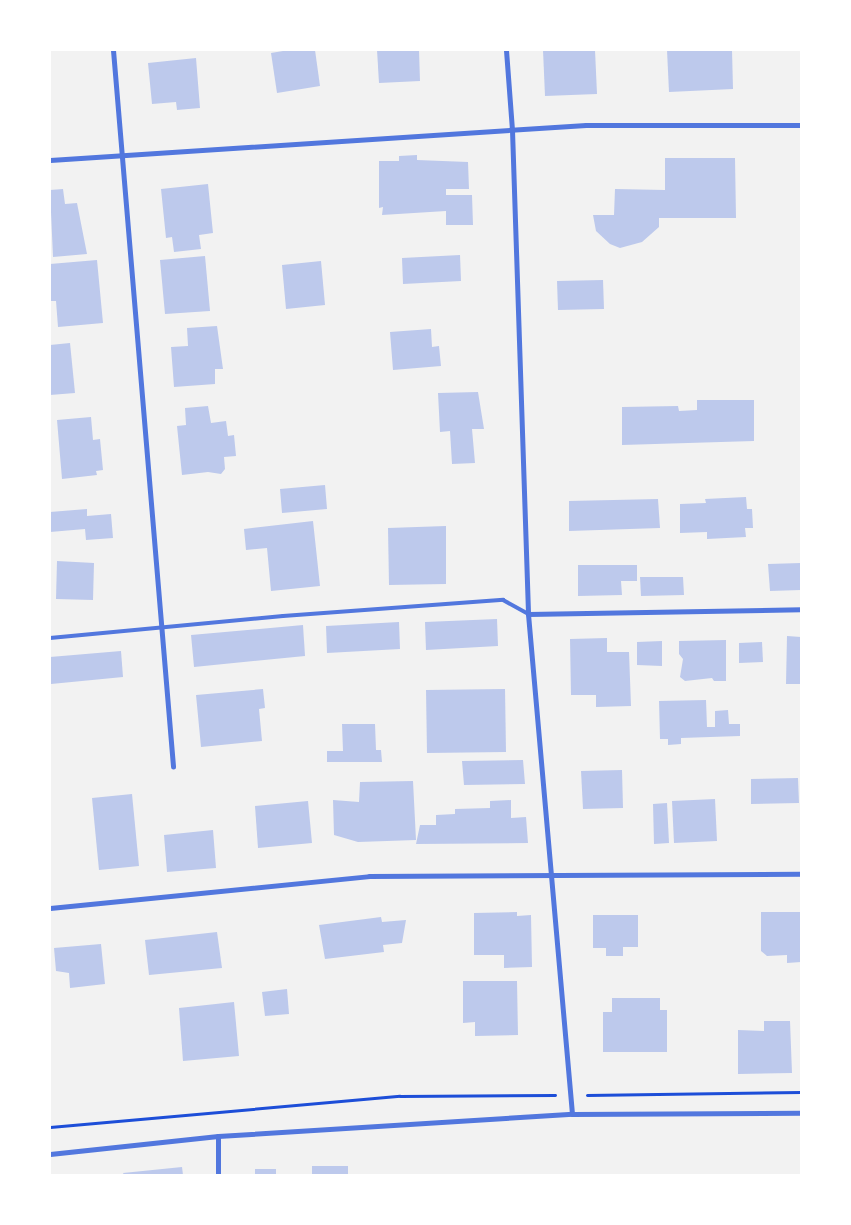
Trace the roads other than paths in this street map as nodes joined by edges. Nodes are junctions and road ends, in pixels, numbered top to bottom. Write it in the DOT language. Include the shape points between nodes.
graph roads {
  1 [pos="113,50"];
  2 [pos="506,50"];
  3 [pos="801,126"];
  4 [pos="512,130"];
  5 [pos="122,152"];
  6 [pos="50,160"];
  7 [pos="801,609"];
  8 [pos="528,614"];
  9 [pos="162,627"];
  10 [pos="50,638"];
  11 [pos="174,766"];
  12 [pos="801,874"];
  13 [pos="553,877"];
  14 [pos="50,908"];
  15 [pos="801,1113"];
  16 [pos="572,1114"];
  17 [pos="218,1136"];
  18 [pos="50,1154"];
  19 [pos="218,1175"];
  1 -- 5 [label="street"];
  2 -- 4 [label="street"];
  3 -- 4 [label="street" via="586,125"];
  4 -- 5 [label="street"];
  4 -- 8 [label="street"];
  5 -- 6 [label="street"];
  5 -- 9 [label="street"];
  7 -- 8 [label="street"];
  8 -- 9 [label="lane" via="503,600"];
  8 -- 13 [label="street"];
  9 -- 10 [label="lane"];
  9 -- 11 [label="street"];
  12 -- 13 [label="street"];
  13 -- 14 [label="street" via="369,876"];
  13 -- 16 [label="street"];
  15 -- 16 [label="street"];
  16 -- 17 [label="street"];
  17 -- 18 [label="street"];
  17 -- 19 [label="street"];
}
